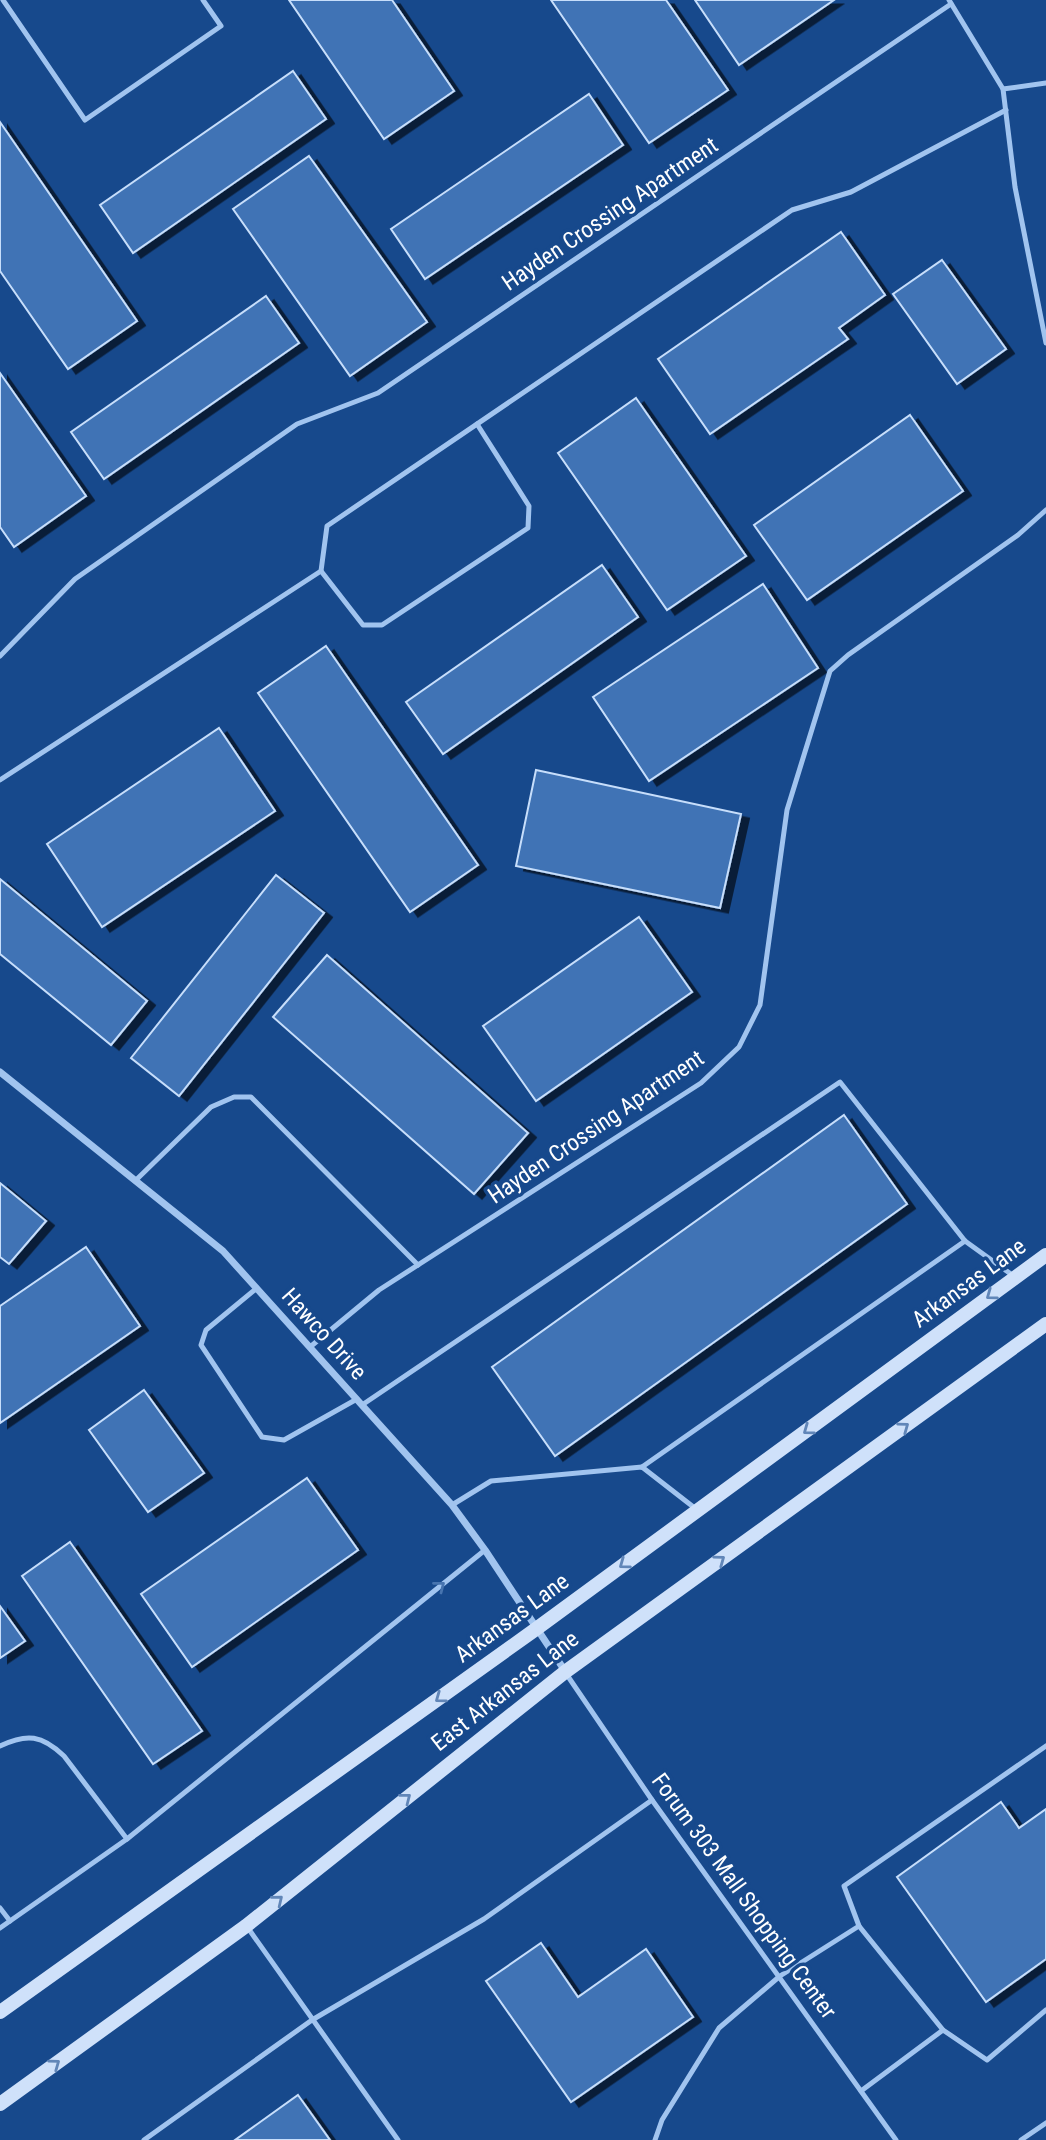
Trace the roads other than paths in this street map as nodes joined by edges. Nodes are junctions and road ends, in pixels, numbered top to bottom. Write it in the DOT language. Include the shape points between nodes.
graph roads {
  1 [pos="3,0"];
  2 [pos="203,0"];
  3 [pos="950,2"];
  4 [pos="1046,83"];
  5 [pos="1003,89"];
  6 [pos="1006,110"];
  7 [pos="1046,343"];
  8 [pos="477,424"];
  9 [pos="1046,510"];
  10 [pos="321,570"];
  11 [pos="0,655"];
  12 [pos="0,780"];
  13 [pos="0,1072"];
  14 [pos="135,1181"];
  15 [pos="965,1241"];
  16 [pos="1046,1255"];
  17 [pos="418,1265"];
  18 [pos="1015,1277"];
  19 [pos="257,1288"];
  20 [pos="1046,1324"];
  21 [pos="310,1347"];
  22 [pos="359,1402"];
  23 [pos="642,1467"];
  24 [pos="452,1505"];
  25 [pos="698,1510"];
  26 [pos="485,1550"];
  27 [pos="536,1629"];
  28 [pos="565,1672"];
  29 [pos="0,1745"];
  30 [pos="1046,1746"];
  31 [pos="652,1800"];
  32 [pos="127,1839"];
  33 [pos="0,1908"];
  34 [pos="10,1921"];
  35 [pos="246,1926"];
  36 [pos="859,1926"];
  37 [pos="0,1928"];
  38 [pos="780,1976"];
  39 [pos="1046,2010"];
  40 [pos="0,2012"];
  41 [pos="312,2020"];
  42 [pos="943,2030"];
  43 [pos="861,2091"];
  44 [pos="0,2104"];
  45 [pos="1046,2123"];
  46 [pos="144,2140"];
  47 [pos="398,2140"];
  48 [pos="655,2140"];
  49 [pos="895,2140"];
  50 [pos="1021,2140"];
  1 -- 2 [label="lane" via="86,120 221,26"];
  3 -- 5 [label="lane, Hayden Crossing Apartment"];
  3 -- 11 [label="lane, Hayden Crossing Apartment" via="378,393 297,424 75,579"];
  4 -- 5 [label="lane"];
  5 -- 6 [label="lane, Hayden Crossing Apartment"];
  6 -- 7 [label="lane, Hayden Crossing Apartment" via="1015,187"];
  6 -- 8 [label="lane" via="851,192 792,210"];
  8 -- 10 [label="lane" via="327,526"];
  8 -- 10 [label="lane" via="530,506 528,528 382,625 363,625"];
  9 -- 17 [label="lane, Hayden Crossing Apartment" via="830,671 787,810 760,1005 739,1047 701,1083"];
  10 -- 12 [label="lane"];
  13 -- 14 [label="street, Hawco Drive"];
  14 -- 17 [label="lane" via="211,1108 234,1097 251,1097"];
  14 -- 19 [label="street, Hawco Drive" via="223,1251"];
  15 -- 18 [label="lane"];
  15 -- 22 [label="lane" via="840,1082"];
  15 -- 23 [label="lane"];
  16 -- 18 [label="main road, Arkansas Lane"];
  17 -- 21 [label="lane, Hayden Crossing Apartment" via="379,1290"];
  18 -- 25 [label="main road, Arkansas Lane, one-way"];
  19 -- 21 [label="street, Hawco Drive"];
  19 -- 22 [label="lane" via="206,1330 201,1345 262,1437 284,1440"];
  28 -- 20 [label="main road, East Arkansas Lane, one-way"];
  21 -- 22 [label="street, Hawco Drive"];
  22 -- 24 [label="street, Hawco Drive"];
  23 -- 24 [label="lane" via="491,1481"];
  23 -- 25 [label="lane"];
  24 -- 26 [label="street, Hawco Drive"];
  25 -- 27 [label="main road, Arkansas Lane, one-way"];
  26 -- 27 [label="street, Hawco Drive"];
  32 -- 26 [label="lane, one-way"];
  27 -- 28 [label="street, Hawco Drive"];
  27 -- 40 [label="main road, Arkansas Lane, one-way"];
  28 -- 31 [label="lane, Forum 303 Mall Shopping Center"];
  35 -- 28 [label="main road, East Arkansas Lane, one-way"];
  29 -- 32 [label="lane" via="27,1736 52,1745"];
  30 -- 36 [label="lane" via="844,1886"];
  31 -- 38 [label="lane, Forum 303 Mall Shopping Center"];
  31 -- 41 [label="lane" via="484,1919"];
  32 -- 34 [label="lane"];
  33 -- 34 [label="lane"];
  34 -- 37 [label="lane"];
  35 -- 41 [label="lane"];
  44 -- 35 [label="main road, East Arkansas Lane, one-way"];
  36 -- 38 [label="lane"];
  36 -- 42 [label="lane"];
  38 -- 43 [label="lane, Forum 303 Mall Shopping Center"];
  38 -- 48 [label="lane" via="719,2028 662,2120"];
  39 -- 42 [label="lane" via="987,2060"];
  41 -- 46 [label="lane"];
  41 -- 47 [label="lane"];
  42 -- 43 [label="lane"];
  43 -- 49 [label="lane, Forum 303 Mall Shopping Center"];
  45 -- 50 [label="lane"];
}
